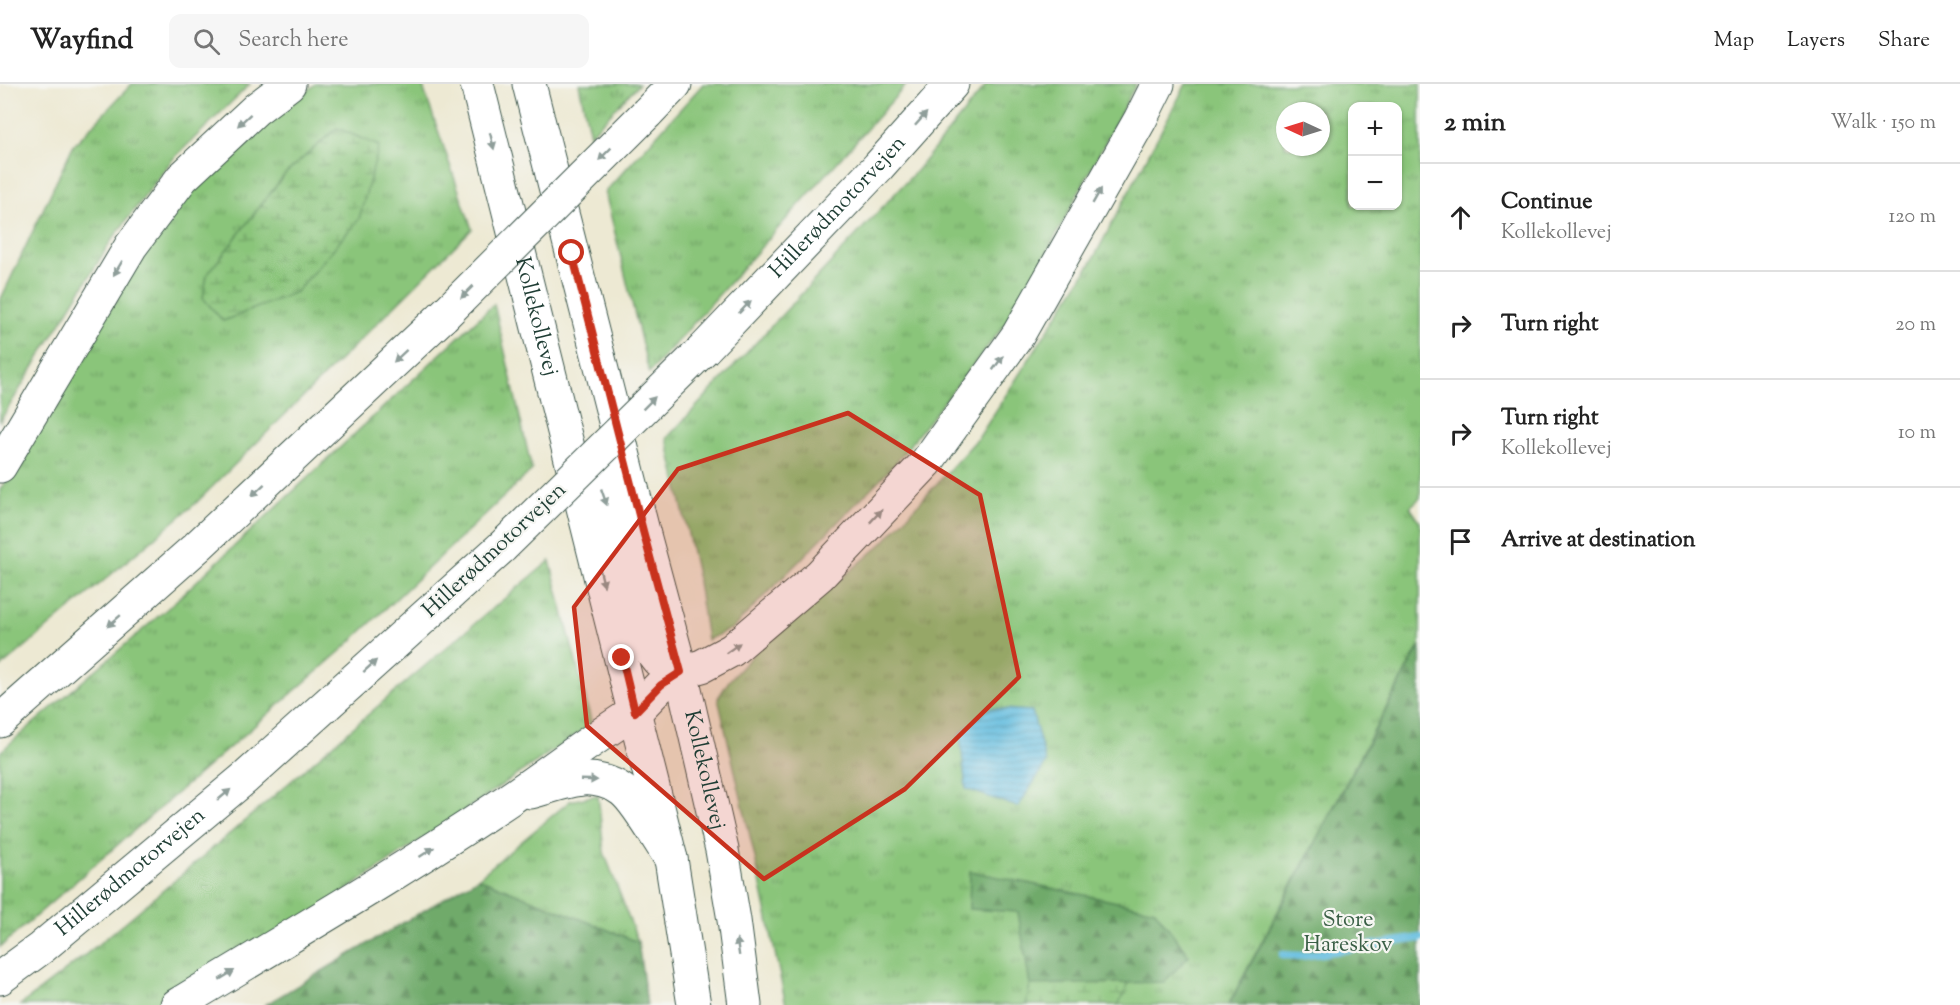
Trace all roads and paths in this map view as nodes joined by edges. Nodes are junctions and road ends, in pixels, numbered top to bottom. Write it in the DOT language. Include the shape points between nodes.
graph roads {
  1 [pos="290,84"];
  2 [pos="477,84"];
  3 [pos="675,84"];
  4 [pos="952,84"];
  5 [pos="1158,84"];
  6 [pos="529,85"];
  7 [pos="523,264"];
  8 [pos="0,466"];
  9 [pos="681,672"];
  10 [pos="635,712"];
  11 [pos="0,721"];
  12 [pos="512,797"];
  13 [pos="671,859"];
  14 [pos="0,978"];
  15 [pos="177,1005"];
  16 [pos="693,1005"];
  17 [pos="745,1005"];
  1 -- 8 [label="main road, one-way" via="256,109 182,178 131,246"];
  2 -- 7 [label="main road, Kollekollevej, one-way"];
  3 -- 11 [label="main road, one-way, bridge" via="443,316 197,547"];
  14 -- 4 [label="main road, Hillerødmotorvejen, one-way, bridge" via="245,778 502,548 704,349"];
  9 -- 5 [label="main road, one-way" via="732,650 811,583 926,463 1018,334"];
  6 -- 9 [label="main road, Kollekollevej"];
  7 -- 9 [label="main road, one-way" via="610,513 648,647 658,660"];
  7 -- 10 [label="main road, Kollekollevej, one-way"];
  9 -- 10 [label="main road" via="661,685"];
  17 -- 9 [label="main road, Kollekollevej, one-way" via="722,850"];
  10 -- 12 [label="main road"];
  10 -- 13 [label="main road, Kollekollevej"];
  12 -- 13 [label="main road, one-way" via="584,779 616,786 629,797"];
  15 -- 12 [label="main road, one-way" via="378,884"];
  13 -- 16 [label="main road, Kollekollevej"];
}
